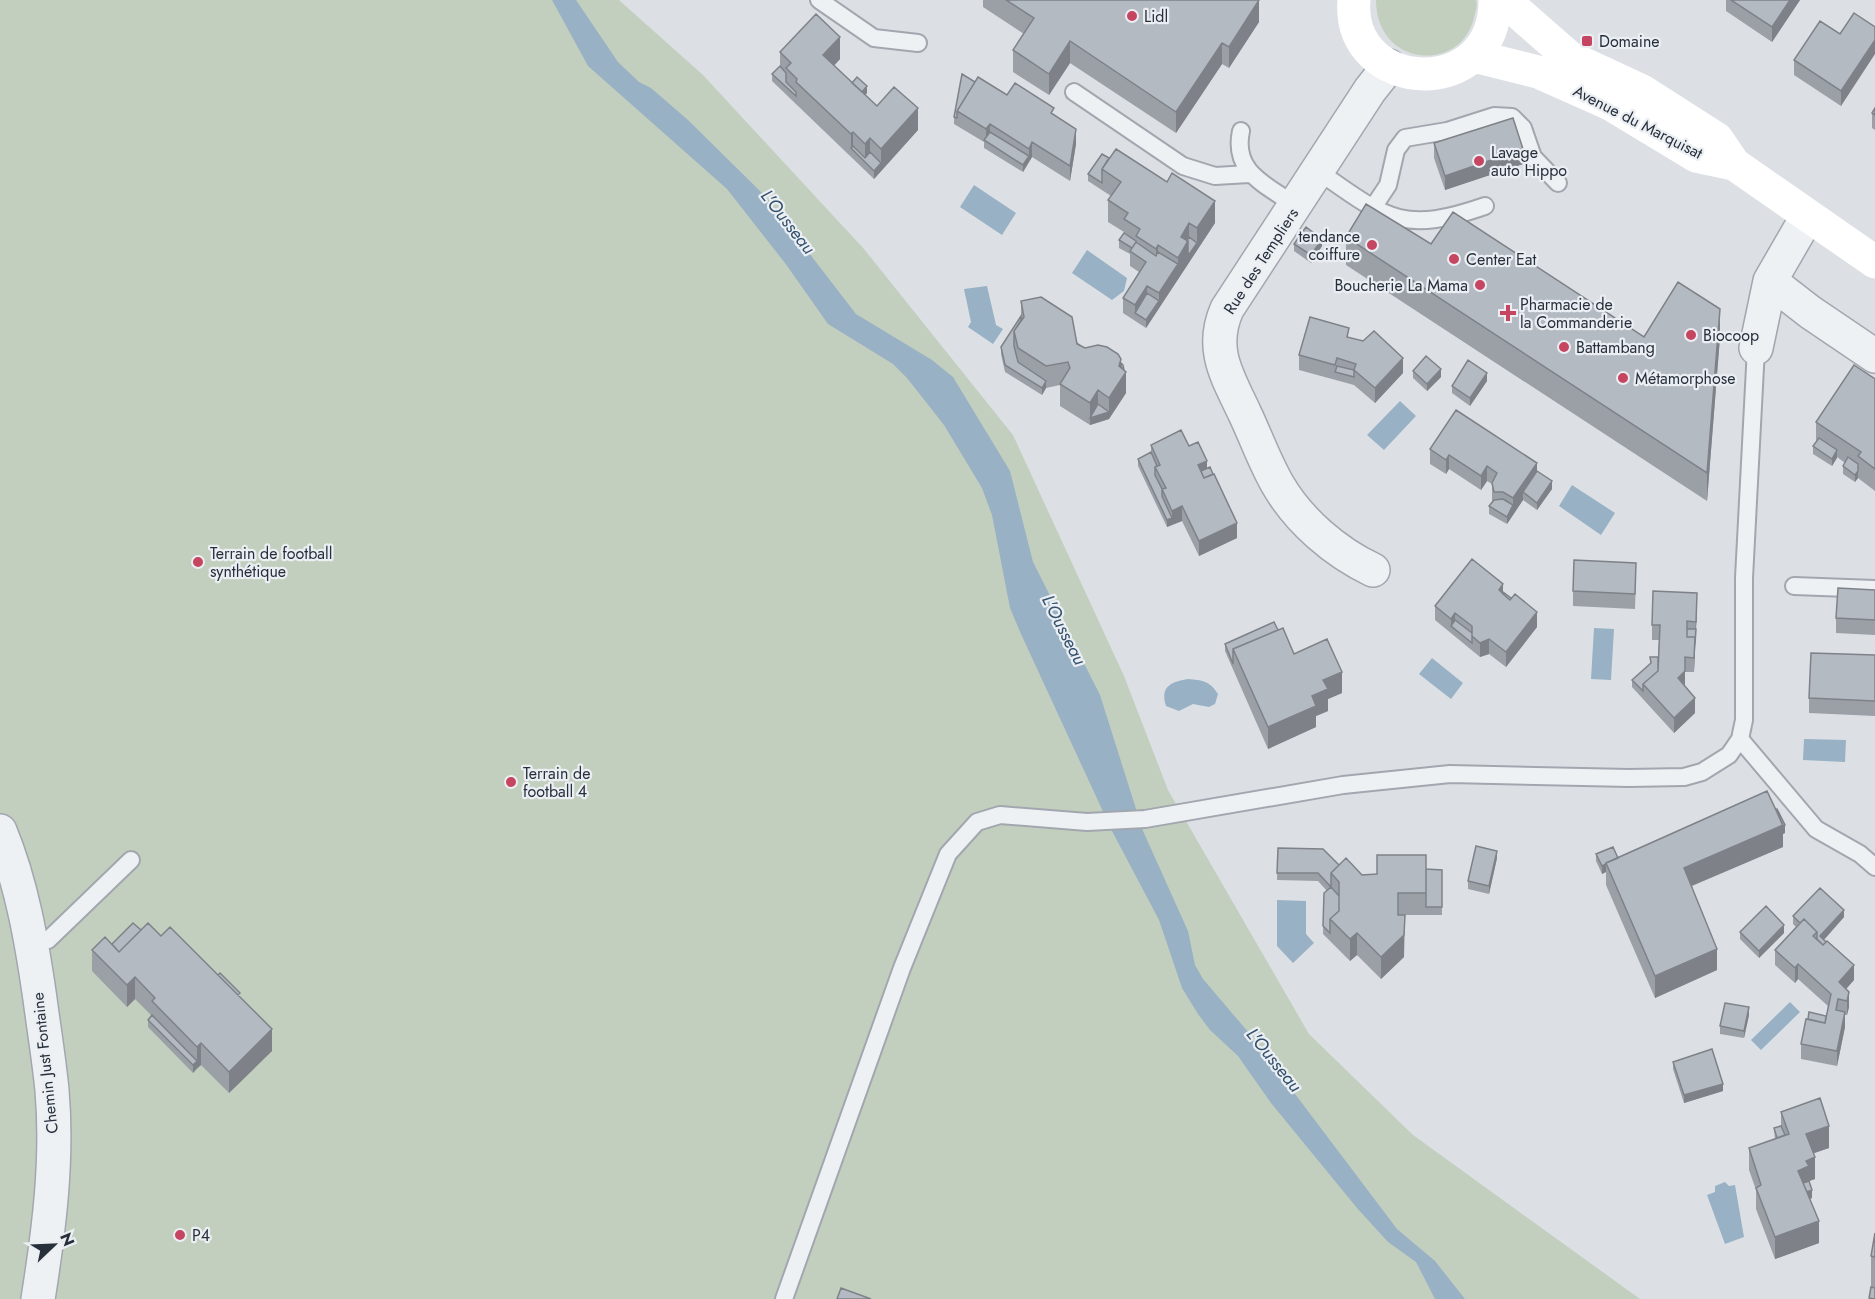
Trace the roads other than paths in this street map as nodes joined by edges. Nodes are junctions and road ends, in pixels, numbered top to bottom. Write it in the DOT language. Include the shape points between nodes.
graph roads {
  1 [pos="819,0"];
  2 [pos="1354,0"];
  3 [pos="1495,0"];
  4 [pos="1504,0"];
  5 [pos="918,43"];
  6 [pos="1474,56"];
  7 [pos="1389,66"];
  8 [pos="1074,92"];
  9 [pos="1241,131"];
  10 [pos="1734,164"];
  11 [pos="1318,171"];
  12 [pos="1249,174"];
  13 [pos="1558,183"];
  14 [pos="1296,206"];
  15 [pos="1485,206"];
  16 [pos="1372,209"];
  17 [pos="1807,217"];
  18 [pos="1875,262"];
  19 [pos="1770,281"];
  20 [pos="1756,348"];
  21 [pos="1875,356"];
  22 [pos="1372,570"];
  23 [pos="1794,586"];
  24 [pos="1875,589"];
  25 [pos="1740,740"];
  26 [pos="0,831"];
  27 [pos="131,860"];
  28 [pos="1875,867"];
  29 [pos="30,943"];
  30 [pos="38,1299"];
  31 [pos="784,1299"];
  1 -- 5 [label="lane" via="874,38"];
  2 -- 7 [label="main road" via="1359,32 1371,51"];
  3 -- 6 [label="main road" via="1496,15 1488,37"];
  4 -- 10 [label="main road, Avenue du Marquisat" via="1569,57 1642,91 1718,140"];
  6 -- 7 [label="main road" via="1455,69 1433,75 1411,74"];
  6 -- 10 [label="main road, Avenue du Marquisat" via="1538,72 1610,104 1696,156"];
  7 -- 11 [label="street, Rue des Templiers"];
  8 -- 12 [label="lane" via="1183,166 1215,176"];
  9 -- 12 [label="lane" via="1238,145"];
  10 -- 17 [label="main road, Avenue du Marquisat"];
  11 -- 14 [label="street, Rue des Templiers"];
  11 -- 16 [label="lane"];
  12 -- 14 [label="lane"];
  13 -- 16 [label="lane" via="1533,157 1518,121 1504,115 1494,116 1447,131 1405,138 1396,150 1388,185"];
  14 -- 22 [label="street, Rue des Templiers" via="1227,309 1218,336 1220,353 1278,485 1322,536 1347,558"];
  15 -- 16 [label="lane" via="1420,221 1404,221"];
  17 -- 18 [label="main road, Avenue du Marquisat"];
  17 -- 19 [label="street"];
  19 -- 20 [label="street"];
  19 -- 21 [label="street"];
  20 -- 25 [label="lane" via="1744,578 1744,720"];
  23 -- 24 [label="lane"];
  25 -- 28 [label="lane" via="1816,829"];
  25 -- 31 [label="lane" via="1717,763 1684,777 1401,777 1145,819 1088,822 999,815 977,822 948,854 902,968"];
  26 -- 29 [label="street, Chemin Just Fontaine"];
  27 -- 29 [label="lane" via="48,940"];
  29 -- 30 [label="street, Chemin Just Fontaine" via="52,1090 48,1236"];
}
